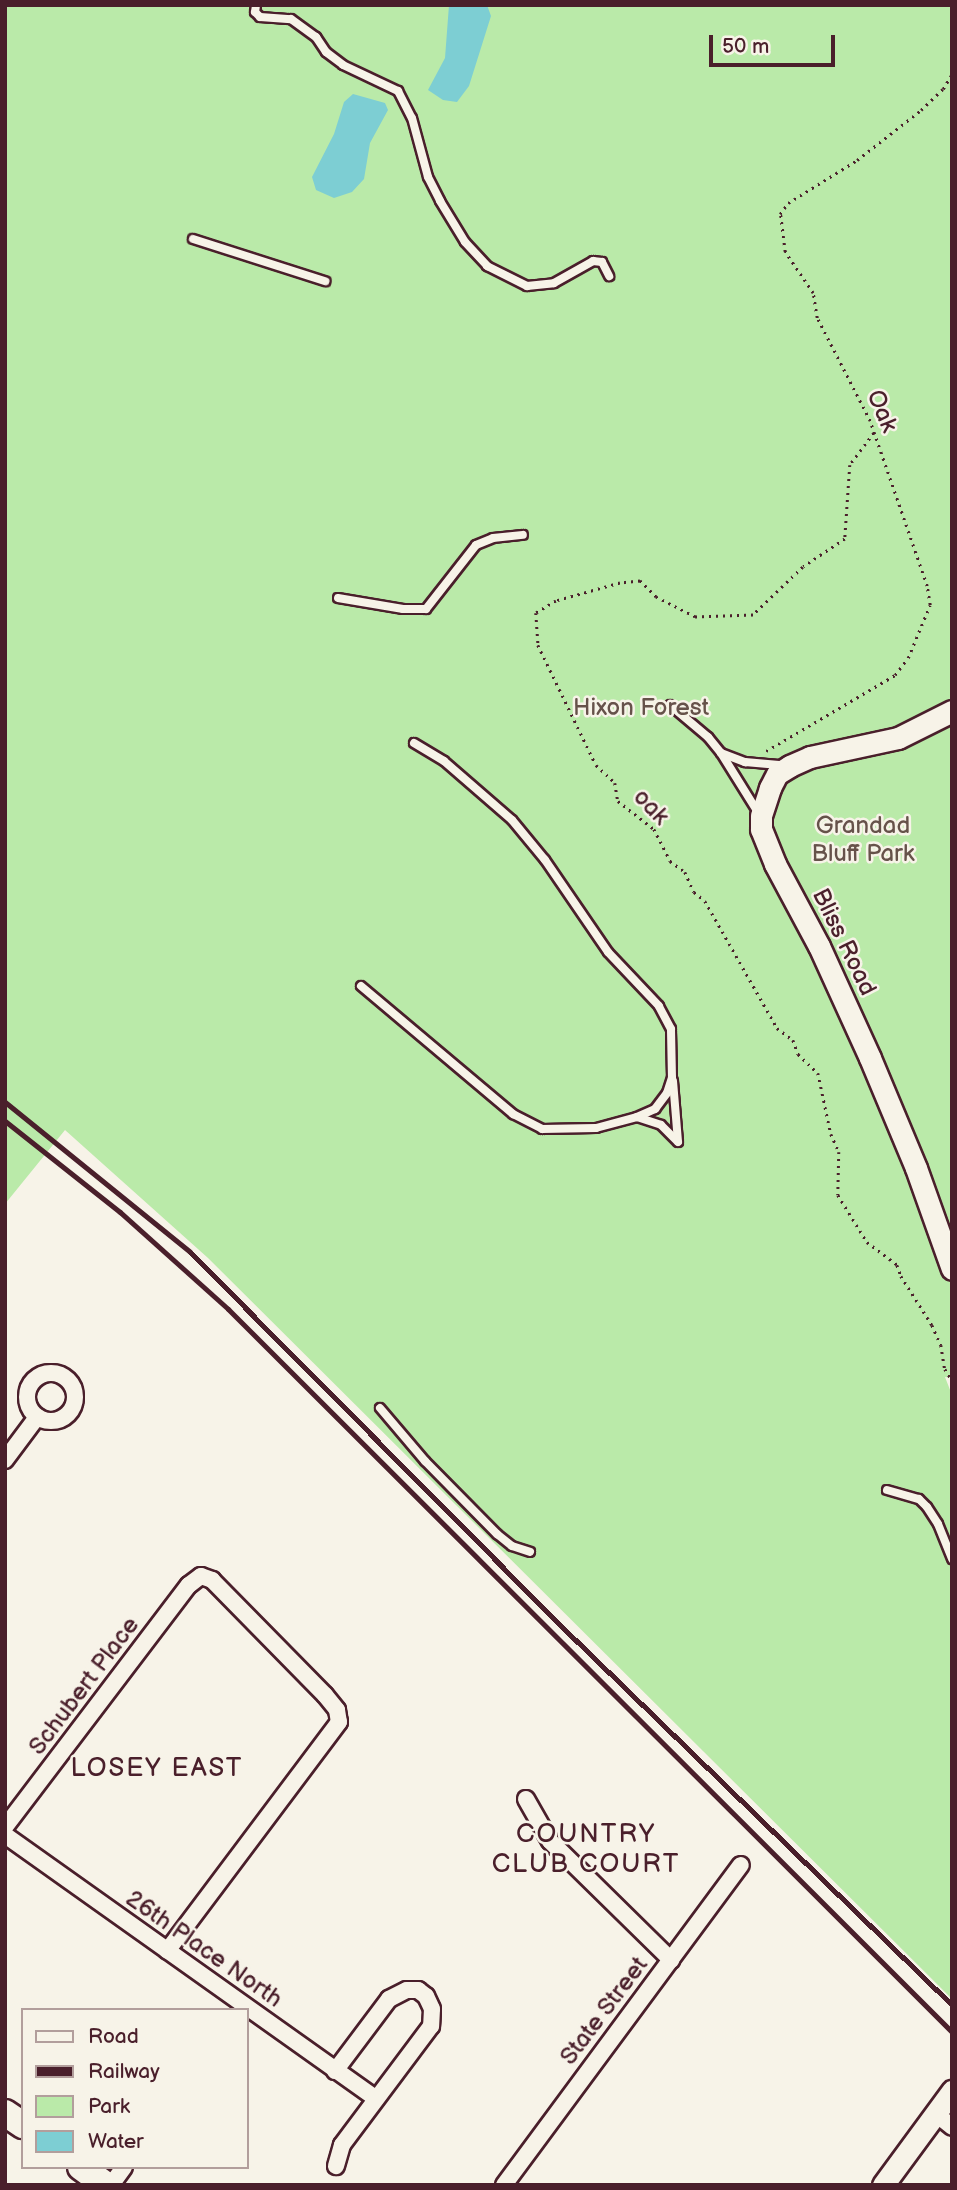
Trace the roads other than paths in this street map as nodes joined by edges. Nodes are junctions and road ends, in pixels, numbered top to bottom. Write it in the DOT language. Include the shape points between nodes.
graph roads {
  1 [pos="256,5"];
  2 [pos="193,239"];
  3 [pos="609,275"];
  4 [pos="325,281"];
  5 [pos="523,535"];
  6 [pos="338,598"];
  7 [pos="670,705"];
  8 [pos="952,711"];
  9 [pos="414,743"];
  10 [pos="721,753"];
  11 [pos="790,766"];
  12 [pos="761,816"];
  13 [pos="361,986"];
  14 [pos="672,1078"];
  15 [pos="637,1117"];
  16 [pos="952,1269"];
  17 [pos="380,1408"];
  18 [pos="37,1417"];
  19 [pos="5,1460"];
  20 [pos="887,1490"];
  21 [pos="530,1552"];
  22 [pos="952,1559"];
  23 [pos="526,1799"];
  24 [pos="5,1827"];
  25 [pos="5,1835"];
  26 [pos="741,1865"];
  27 [pos="167,1951"];
  28 [pos="671,1960"];
  29 [pos="243,2008"];
  30 [pos="248,2011"];
  31 [pos="335,2071"];
  32 [pos="952,2091"];
  33 [pos="376,2099"];
  34 [pos="5,2113"];
  35 [pos="935,2113"];
  36 [pos="21,2124"];
  37 [pos="952,2127"];
  38 [pos="336,2166"];
  39 [pos="84,2169"];
  40 [pos="122,2169"];
  41 [pos="108,2185"];
  42 [pos="504,2185"];
  43 [pos="883,2185"];
  1 -- 3 [label="lane" via="260,17 291,19 343,65 398,91 412,118 439,201 487,266 527,286 554,283 593,261 602,262"];
  2 -- 4 [label="lane"];
  5 -- 6 [label="lane" via="476,545 426,609"];
  7 -- 10 [label="lane"];
  8 -- 11 [label="street" via="898,738 810,757"];
  9 -- 14 [label="lane" via="444,761 512,820 608,953 659,1006 671,1029"];
  10 -- 11 [label="lane" via="748,762"];
  10 -- 12 [label="lane"];
  11 -- 12 [label="street" via="777,774"];
  12 -- 16 [label="street, Bliss Road" via="767,847 870,1058"];
  13 -- 15 [label="lane" via="528,1124 542,1129 596,1128"];
  14 -- 15 [label="lane" via="656,1109"];
  14 -- 15 [label="lane" via="678,1142 661,1125"];
  17 -- 21 [label="lane" via="425,1461 505,1541"];
  18 -- 19 [label="street"];
  20 -- 22 [label="lane" via="919,1499 927,1507"];
  23 -- 28 [label="street" via="550,1841"];
  24 -- 27 [label="street, Schubert Place" via="189,1585 201,1576 212,1580 325,1695 337,1710 339,1722"];
  25 -- 27 [label="street, 26th Place North"];
  26 -- 28 [label="street, State Street"];
  27 -- 29 [label="street, 26th Place North"];
  28 -- 42 [label="street, State Street"];
  30 -- 31 [label="street, 26th Place North"];
  31 -- 33 [label="street, 26th Place North"];
  31 -- 33 [label="street" via="389,1999 418,1990 431,2003 431,2026"];
  32 -- 35 [label="street"];
  33 -- 38 [label="street" via="342,2145"];
  34 -- 36 [label="main road"];
  35 -- 37 [label="street"];
  35 -- 43 [label="street"];
  39 -- 41 [label="main road"];
  40 -- 41 [label="street"];
}
